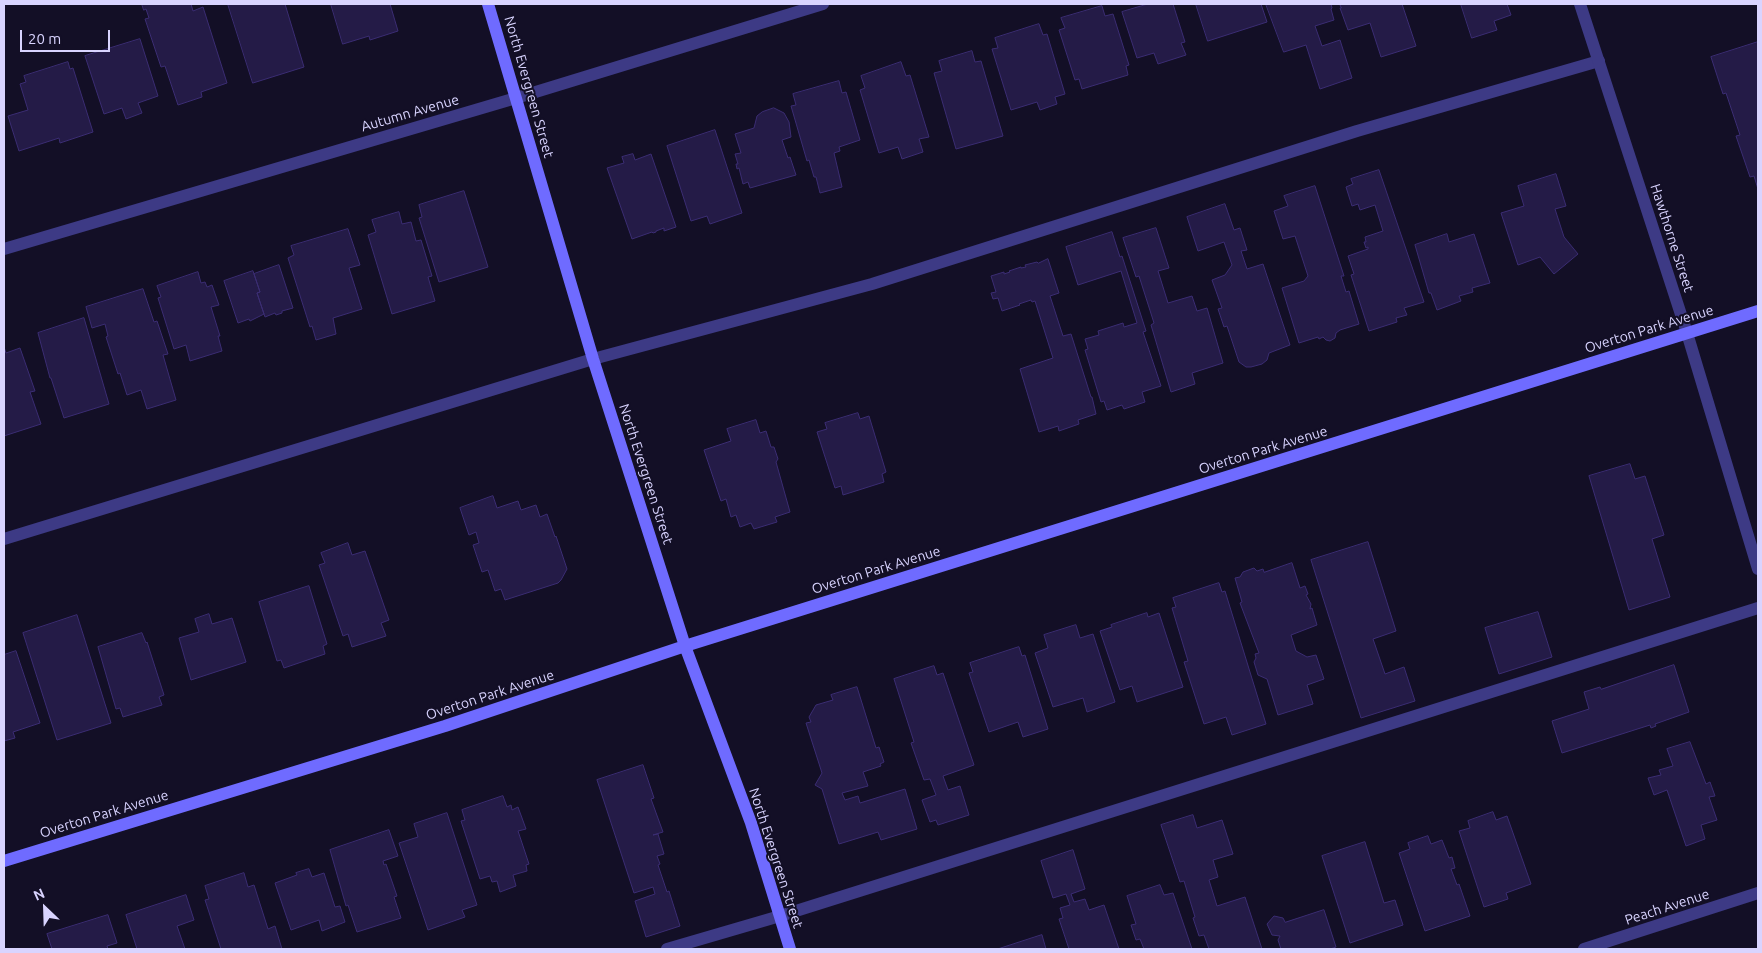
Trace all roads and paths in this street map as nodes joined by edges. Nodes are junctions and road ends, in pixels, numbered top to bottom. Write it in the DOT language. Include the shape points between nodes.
graph roads {
  1 [pos="488,4"];
  2 [pos="823,4"];
  3 [pos="1580,4"];
  4 [pos="1599,61"];
  5 [pos="516,98"];
  6 [pos="4,249"];
  7 [pos="1758,311"];
  8 [pos="1687,334"];
  9 [pos="592,359"];
  10 [pos="4,538"];
  11 [pos="1758,569"];
  12 [pos="1758,608"];
  13 [pos="685,646"];
  14 [pos="4,861"];
  15 [pos="1758,893"];
  16 [pos="780,916"];
  17 [pos="667,949"];
  18 [pos="790,949"];
  19 [pos="1584,949"];
  1 -- 5 [label="street, North Evergreen Street"];
  2 -- 5 [label="street, Autumn Avenue"];
  3 -- 4 [label="street, Hawthorne Street"];
  4 -- 8 [label="street, Hawthorne Street"];
  4 -- 9 [label="street" via="1357,131 872,284"];
  5 -- 6 [label="street, Autumn Avenue"];
  5 -- 9 [label="street, North Evergreen Street"];
  7 -- 8 [label="street, Overton Park Avenue"];
  8 -- 11 [label="street, Hawthorne Street"];
  8 -- 13 [label="street, Overton Park Avenue"];
  9 -- 10 [label="street"];
  9 -- 13 [label="street, North Evergreen Street"];
  12 -- 16 [label="street"];
  13 -- 14 [label="street, Overton Park Avenue" via="445,726"];
  13 -- 16 [label="street, North Evergreen Street" via="751,823"];
  15 -- 19 [label="street, Peach Avenue"];
  16 -- 17 [label="street"];
  16 -- 18 [label="street, North Evergreen Street"];
}
